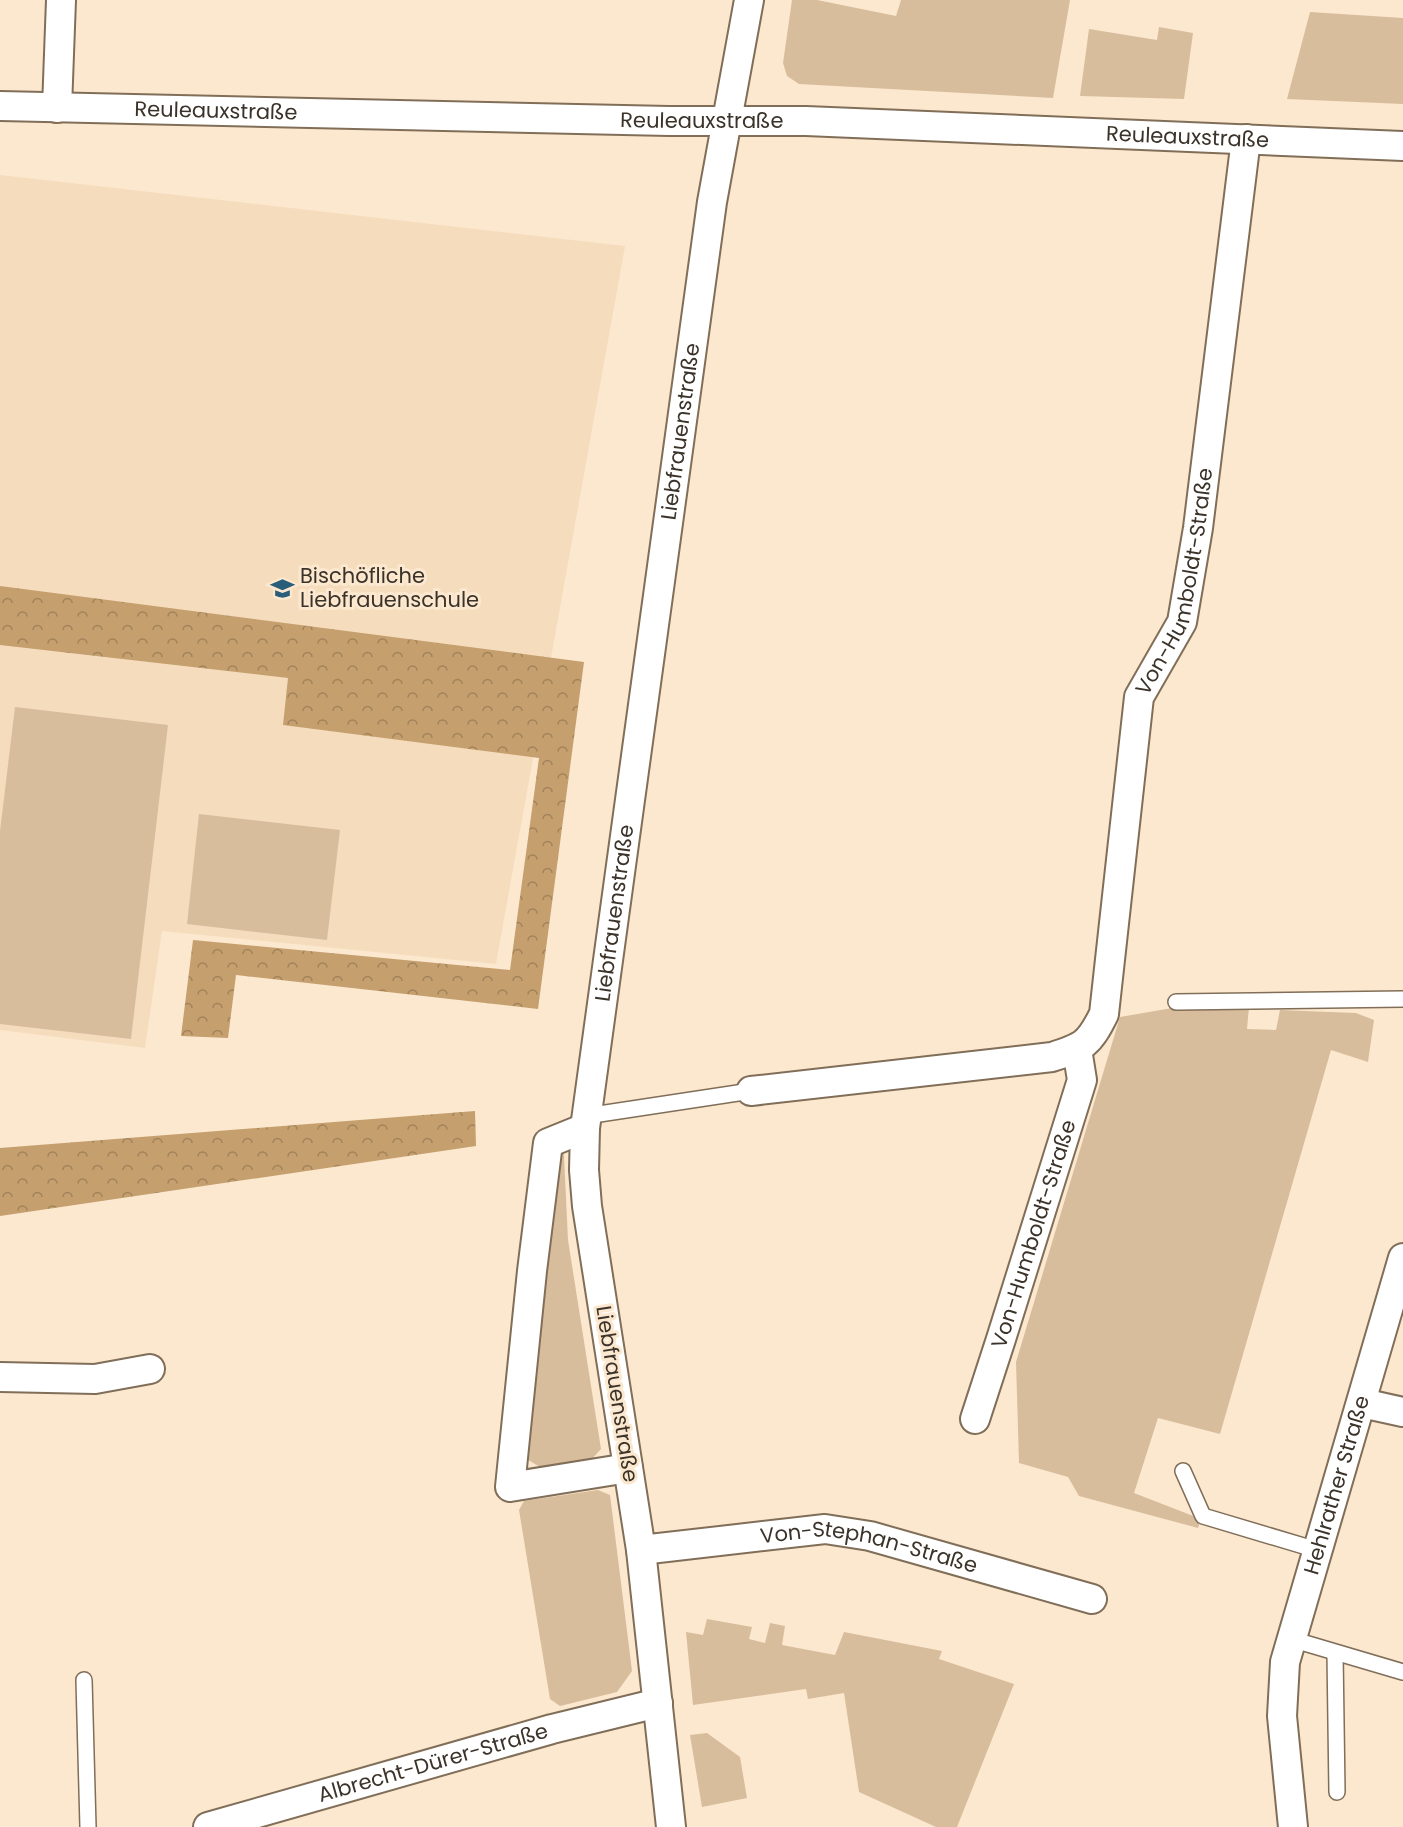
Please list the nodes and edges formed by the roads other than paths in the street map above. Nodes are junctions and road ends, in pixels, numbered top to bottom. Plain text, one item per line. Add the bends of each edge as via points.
1 (61, 0) edge
2 (749, 0) edge
3 (0, 106) edge
4 (57, 108) junction
5 (726, 121) junction
6 (1246, 139) junction
7 (1403, 146) edge
8 (1403, 999) edge
9 (1176, 1002) dead end
10 (1077, 1049) junction
11 (751, 1091) joint
12 (586, 1122) junction
13 (1403, 1258) edge
14 (150, 1369) dead end
15 (0, 1377) edge
16 (1362, 1403) junction
17 (1403, 1412) edge
18 (975, 1419) dead end
19 (628, 1468) junction
20 (1183, 1472) dead end
21 (641, 1550) junction
22 (1317, 1550) junction
23 (1092, 1599) dead end
24 (1291, 1639) junction
25 (1335, 1653) junction
26 (1403, 1672) edge
27 (84, 1680) dead end
28 (658, 1703) junction
29 (1336, 1792) dead end
30 (88, 1827) edge
31 (208, 1827) edge
32 (671, 1827) edge
33 (1293, 1827) edge

1 - 4 street
2 - 5 street, Liebfrauenstraße
3 - 4 street, Reuleauxstraße
4 - 5 street, Reuleauxstraße
5 - 6 street, Reuleauxstraße
5 - 12 street, Liebfrauenstraße
6 - 7 street, Reuleauxstraße
6 - 10 street, Von-Humboldt-Straße via 1198,528 1182,622 1139,698 1104,1014 1093,1036
8 - 9 lane
10 - 11 street via 1052,1057
10 - 18 street, Von-Humboldt-Straße via 1082,1080
11 - 12 lane
12 - 19 street, Liebfrauenstraße via 587,1206
12 - 19 street via 548,1143 510,1487
13 - 16 street, Hehlrather Straße
14 - 15 street via 95,1379
16 - 17 street
16 - 22 street, Hehlrather Straße
19 - 21 street, Liebfrauenstraße
20 - 22 lane via 1203,1515
21 - 23 street, Von-Stephan-Straße via 825,1529 870,1536
21 - 28 street, Liebfrauenstraße
22 - 24 street, Hehlrather Straße
24 - 25 lane
24 - 33 street, Hehlrather Straße via 1284,1662 1282,1716
25 - 26 lane
25 - 29 lane
27 - 30 lane
28 - 31 street, Albrecht-Dürer-Straße via 552,1729
28 - 32 street, Liebfrauenstraße

